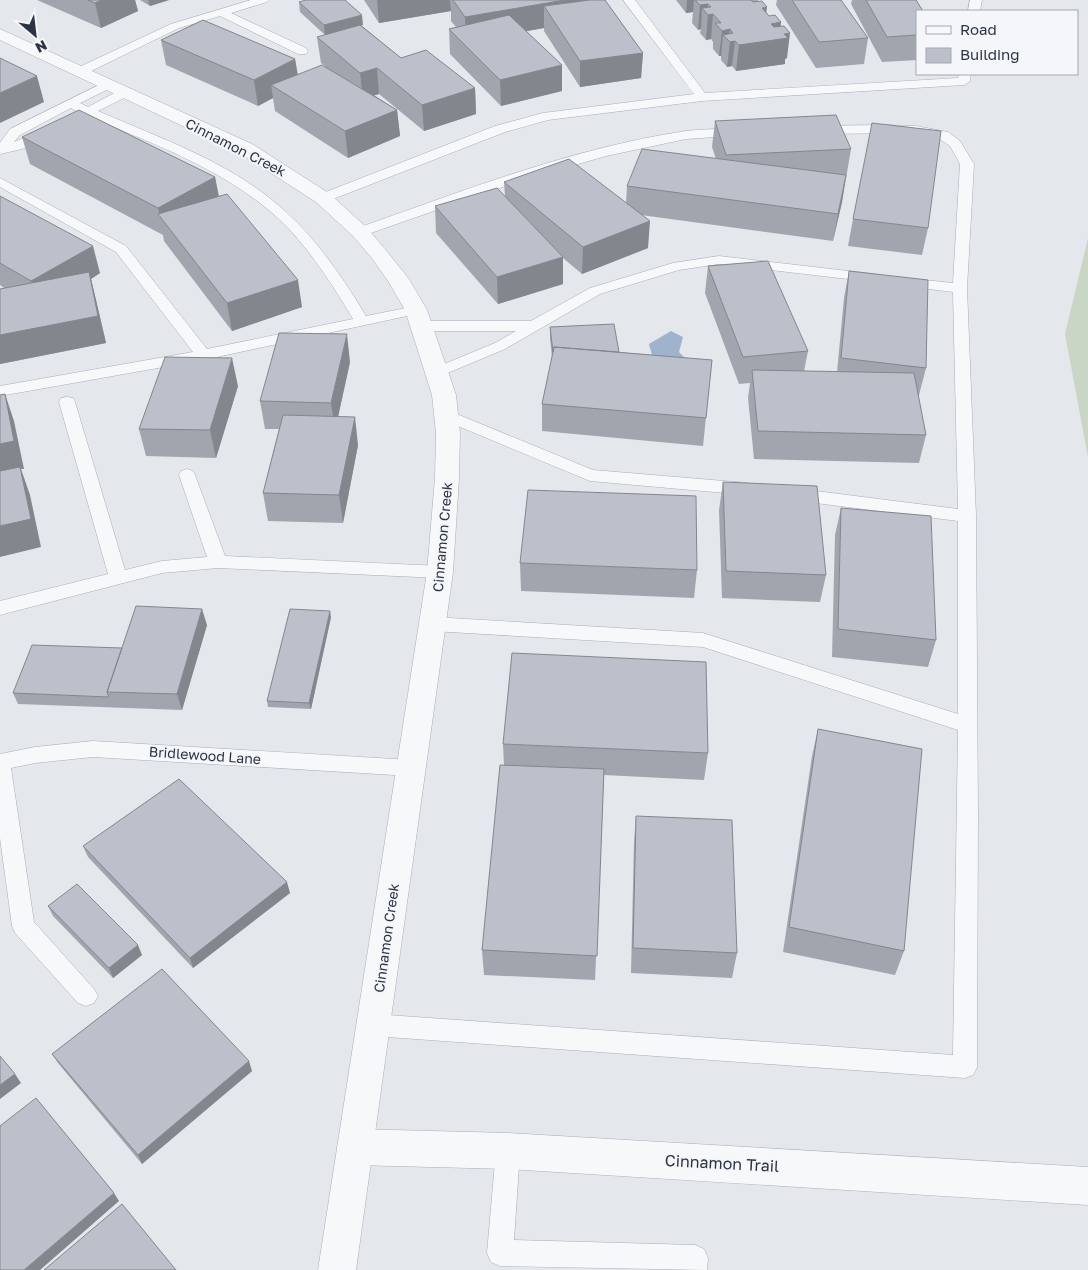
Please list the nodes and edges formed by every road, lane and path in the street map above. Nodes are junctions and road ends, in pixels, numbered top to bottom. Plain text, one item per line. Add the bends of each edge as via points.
1 (263, 0) edge
2 (629, 0) edge
3 (220, 12) junction
4 (0, 34) edge
5 (302, 51) dead end
6 (80, 72) junction
7 (965, 75) edge
8 (116, 89) junction
9 (702, 97) junction
10 (71, 104) junction
11 (88, 112) junction
12 (801, 130) edge
13 (754, 131) edge
14 (1, 149) edge
15 (0, 182) edge
16 (323, 198) junction
17 (360, 232) junction
18 (960, 288) junction
19 (420, 318) junction
20 (362, 321) junction
21 (534, 326) junction
22 (203, 355) junction
23 (438, 372) junction
24 (0, 391) edge
25 (67, 402) dead end
26 (447, 415) junction
27 (187, 475) dead end
28 (967, 516) junction
29 (218, 562) junction
30 (440, 572) junction
31 (118, 578) junction
32 (0, 608) edge
33 (432, 624) junction
34 (967, 725) junction
35 (0, 762) edge
36 (411, 768) junction
37 (86, 996) dead end
38 (373, 1025) junction
39 (355, 1147) junction
40 (508, 1151) junction
41 (1088, 1186) edge
42 (337, 1270) edge
43 (694, 1270) edge

1 - 3 lane
2 - 9 lane
3 - 5 lane
3 - 6 lane via 175,26
4 - 6 street, Cinnamon Creek
6 - 8 street, Cinnamon Creek
7 - 9 lane via 964,81
8 - 10 lane
8 - 11 lane
8 - 16 street, Cinnamon Creek via 245,148
9 - 16 lane via 547,116 500,129
10 - 11 lane
10 - 14 lane via 15,132
11 - 14 lane via 31,141
11 - 20 lane via 222,173 265,201 332,271
12 - 18 lane via 922,130 944,135 960,148 967,164
13 - 17 lane via 688,135 604,152
15 - 22 lane via 121,249
16 - 17 street, Cinnamon Creek
17 - 19 street, Cinnamon Creek via 398,279
18 - 21 lane via 719,260 670,268 595,291
18 - 28 lane
19 - 20 lane
19 - 21 lane
19 - 23 street, Cinnamon Creek
20 - 22 lane
21 - 23 lane via 500,346
22 - 24 lane
23 - 26 street, Cinnamon Creek
25 - 31 lane
26 - 28 lane via 590,475 771,492
26 - 30 street, Cinnamon Creek via 447,478
27 - 29 lane
28 - 34 lane
29 - 30 lane
29 - 31 lane via 162,567
30 - 33 street, Cinnamon Creek
31 - 32 lane
33 - 34 lane via 703,640
33 - 36 street, Cinnamon Creek
34 - 38 lane via 965,1067
35 - 36 lane, Bridlewood Lane via 93,749
35 - 37 lane via 23,926
36 - 38 street, Cinnamon Creek
38 - 39 street, Cinnamon Creek
39 - 40 street, Cinnamon Trail
39 - 42 street, Cinnamon Creek
40 - 41 street, Cinnamon Trail
40 - 43 lane via 500,1253 694,1258

